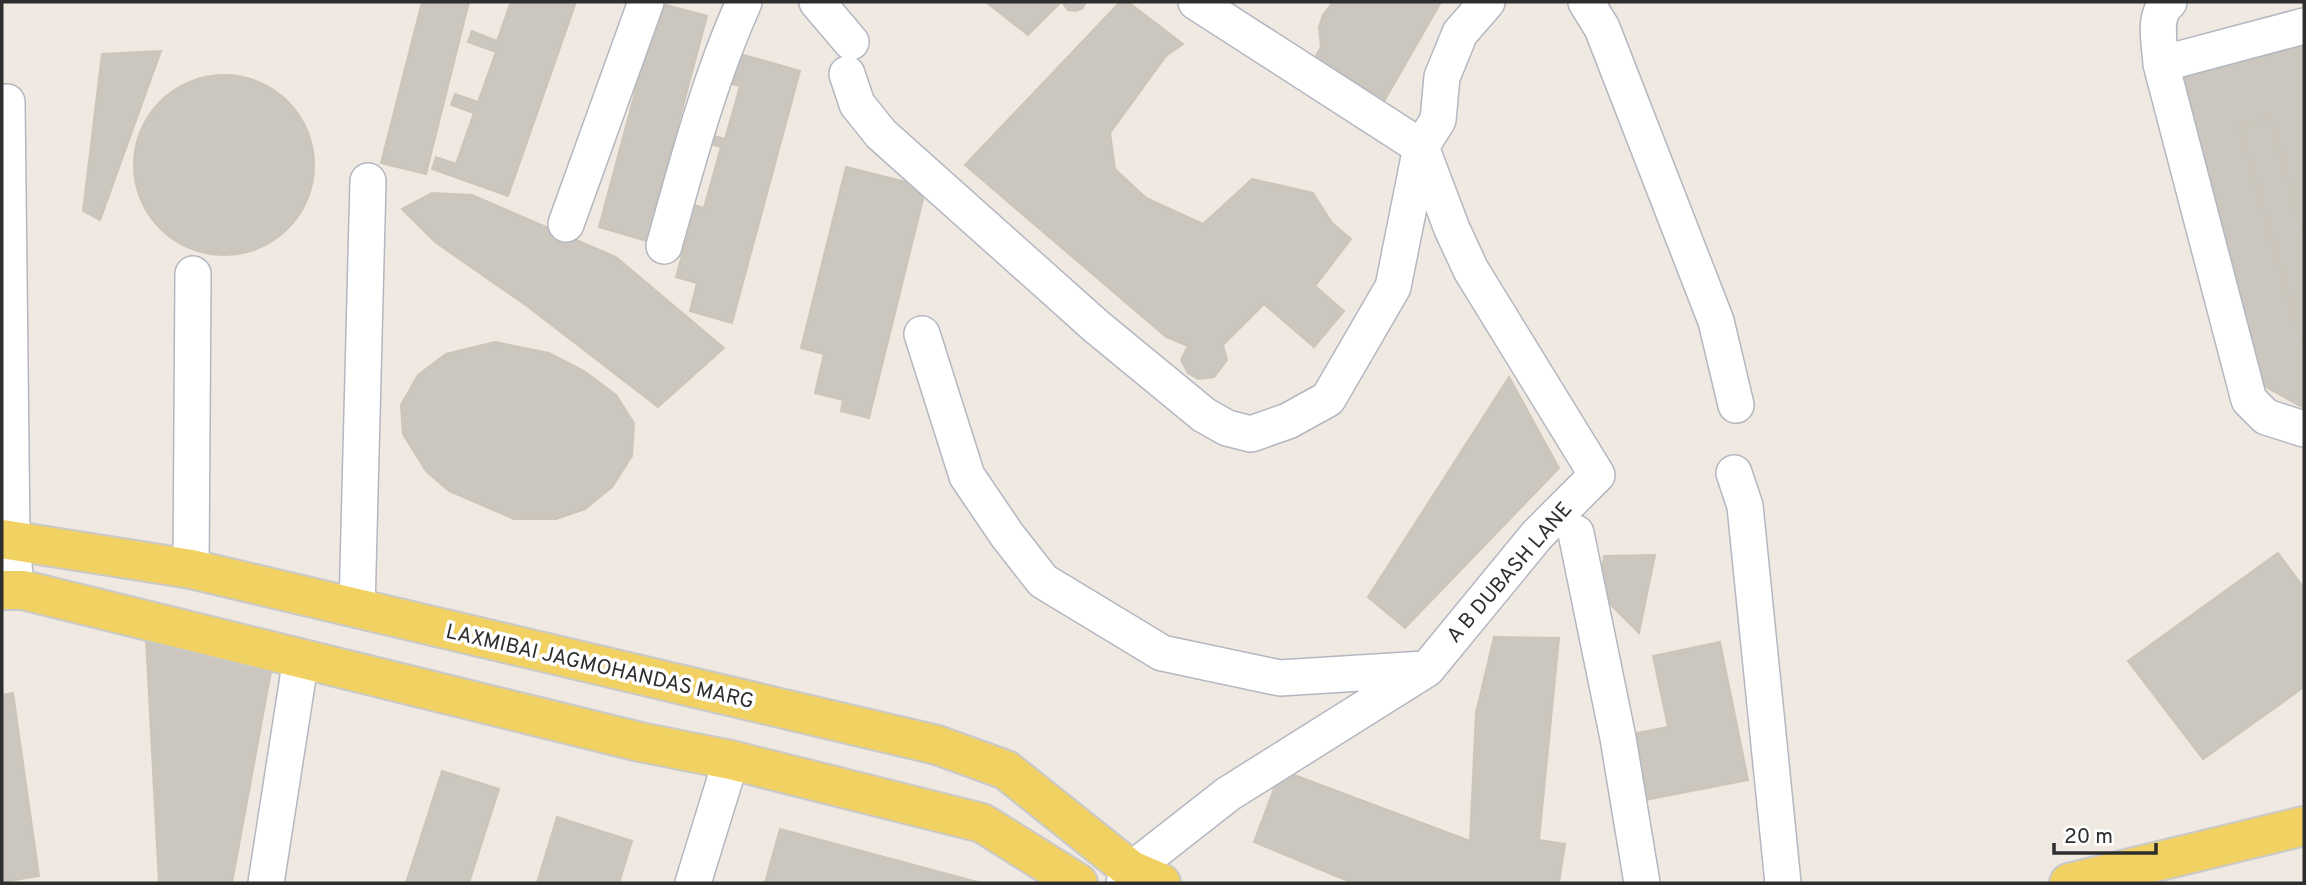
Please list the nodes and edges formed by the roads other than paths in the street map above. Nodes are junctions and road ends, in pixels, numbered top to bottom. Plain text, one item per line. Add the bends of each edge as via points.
1 (646, 2) edge
2 (744, 2) edge
3 (817, 2) edge
4 (1196, 2) edge
5 (1487, 2) edge
6 (1586, 2) edge
7 (2169, 2) edge
8 (2304, 26) edge
9 (2161, 64) junction
10 (7, 102) dead end
11 (1421, 147) junction
12 (368, 181) dead end
13 (566, 224) dead end
14 (664, 246) dead end
15 (193, 274) dead end
16 (922, 334) dead end
17 (1736, 405) dead end
18 (2304, 429) edge
19 (1734, 473) dead end
20 (1576, 533) dead end
21 (7, 539) edge
22 (191, 569) junction
23 (9, 590) edge
24 (357, 609) junction
25 (301, 658) junction
26 (1427, 669) junction
27 (731, 761) junction
28 (2304, 825) edge
29 (1139, 879) edge
30 (267, 883) edge
31 (693, 883) edge
32 (1078, 883) edge
33 (1642, 883) edge
34 (1783, 883) edge
35 (2069, 883) edge

1 - 13 street
2 - 14 street via 706,105
3 - 11 street via 849,58 858,104 881,134 1203,415 1251,434 1328,399 1393,287
4 - 11 street
5 - 11 street via 1460,33 1443,77 1438,120
6 - 17 street via 1602,28 1716,321
7 - 9 street via 2158,23
8 - 9 street
9 - 18 street via 2249,400 2266,417
10 - 21 street
11 - 26 street, A B DUBASH LANE via 1471,270 1597,475 1536,535
12 - 24 street
15 - 22 street
16 - 26 street via 967,476 1043,581 1162,653 1280,678
19 - 34 street via 1745,506
20 - 33 street
21 - 22 main road, LAXMIBAI JAGMOHANDAS MARG
21 - 23 street
22 - 24 main road, LAXMIBAI JAGMOHANDAS MARG
23 - 25 main road
24 - 29 main road, LAXMIBAI JAGMOHANDAS MARG via 937,746 1006,770
25 - 27 main road
25 - 30 street
26 - 29 street, A B DUBASH LANE via 1228,794
27 - 31 street
27 - 32 main road via 982,823
28 - 35 main road

